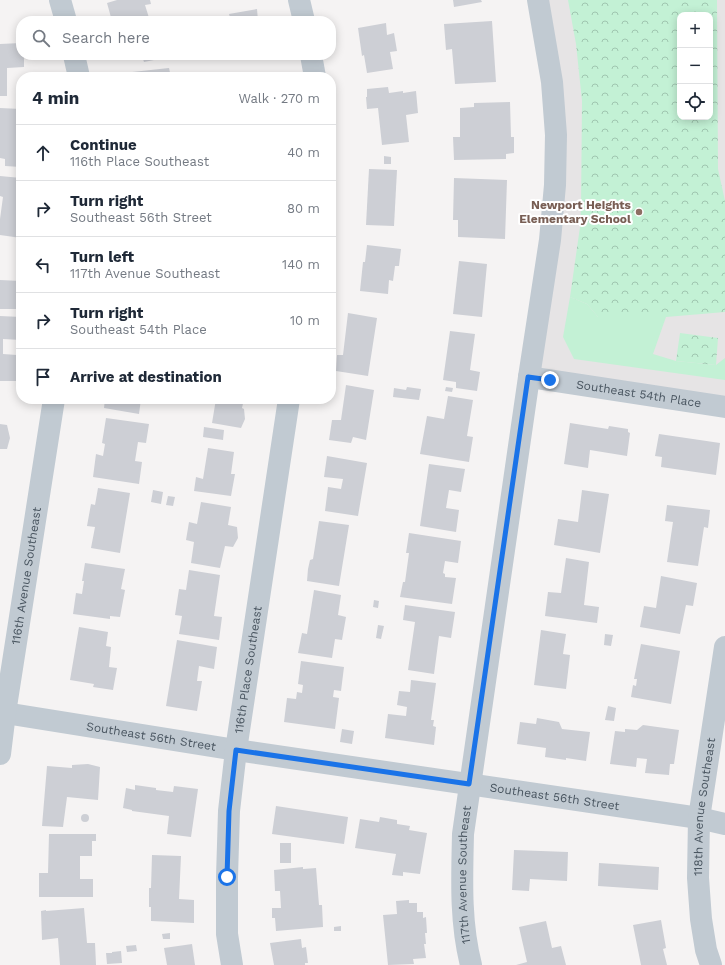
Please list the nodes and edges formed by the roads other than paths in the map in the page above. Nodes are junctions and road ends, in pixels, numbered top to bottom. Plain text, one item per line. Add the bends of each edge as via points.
1 (60, 0) edge
2 (299, 0) edge
3 (538, 0) edge
4 (65, 16) edge
5 (303, 16) edge
6 (75, 60) edge
7 (312, 60) edge
8 (78, 72) edge
9 (314, 72) edge
10 (528, 377) junction
11 (53, 404) edge
12 (288, 404) edge
13 (725, 407) edge
14 (725, 647) edge
15 (5, 713) junction
16 (236, 750) junction
17 (0, 754) edge
18 (469, 784) junction
19 (699, 818) junction
20 (725, 824) edge
21 (232, 965) edge
22 (471, 965) edge
23 (711, 965) edge

1 - 4 street
2 - 5 street
3 - 10 street, 117th Avenue Southeast via 552,82 556,135 555,185 550,240
6 - 8 street
7 - 9 street
10 - 13 street, Southeast 54th Place
10 - 18 street, 117th Avenue Southeast
11 - 15 street, 116th Avenue Southeast
12 - 16 street, 116th Place Southeast
14 - 19 street, 118th Avenue Southeast
15 - 16 street, Southeast 56th Street
15 - 17 street, 116th Avenue Southeast
16 - 18 street, Southeast 56th Street
16 - 21 street, 116th Place Southeast via 229,811 227,877 227,934
18 - 19 street, Southeast 56th Street
18 - 22 street, 117th Avenue Southeast via 463,834 462,892 466,948
19 - 20 street, Southeast 56th Street
19 - 23 street, 118th Avenue Southeast via 698,878 701,919

